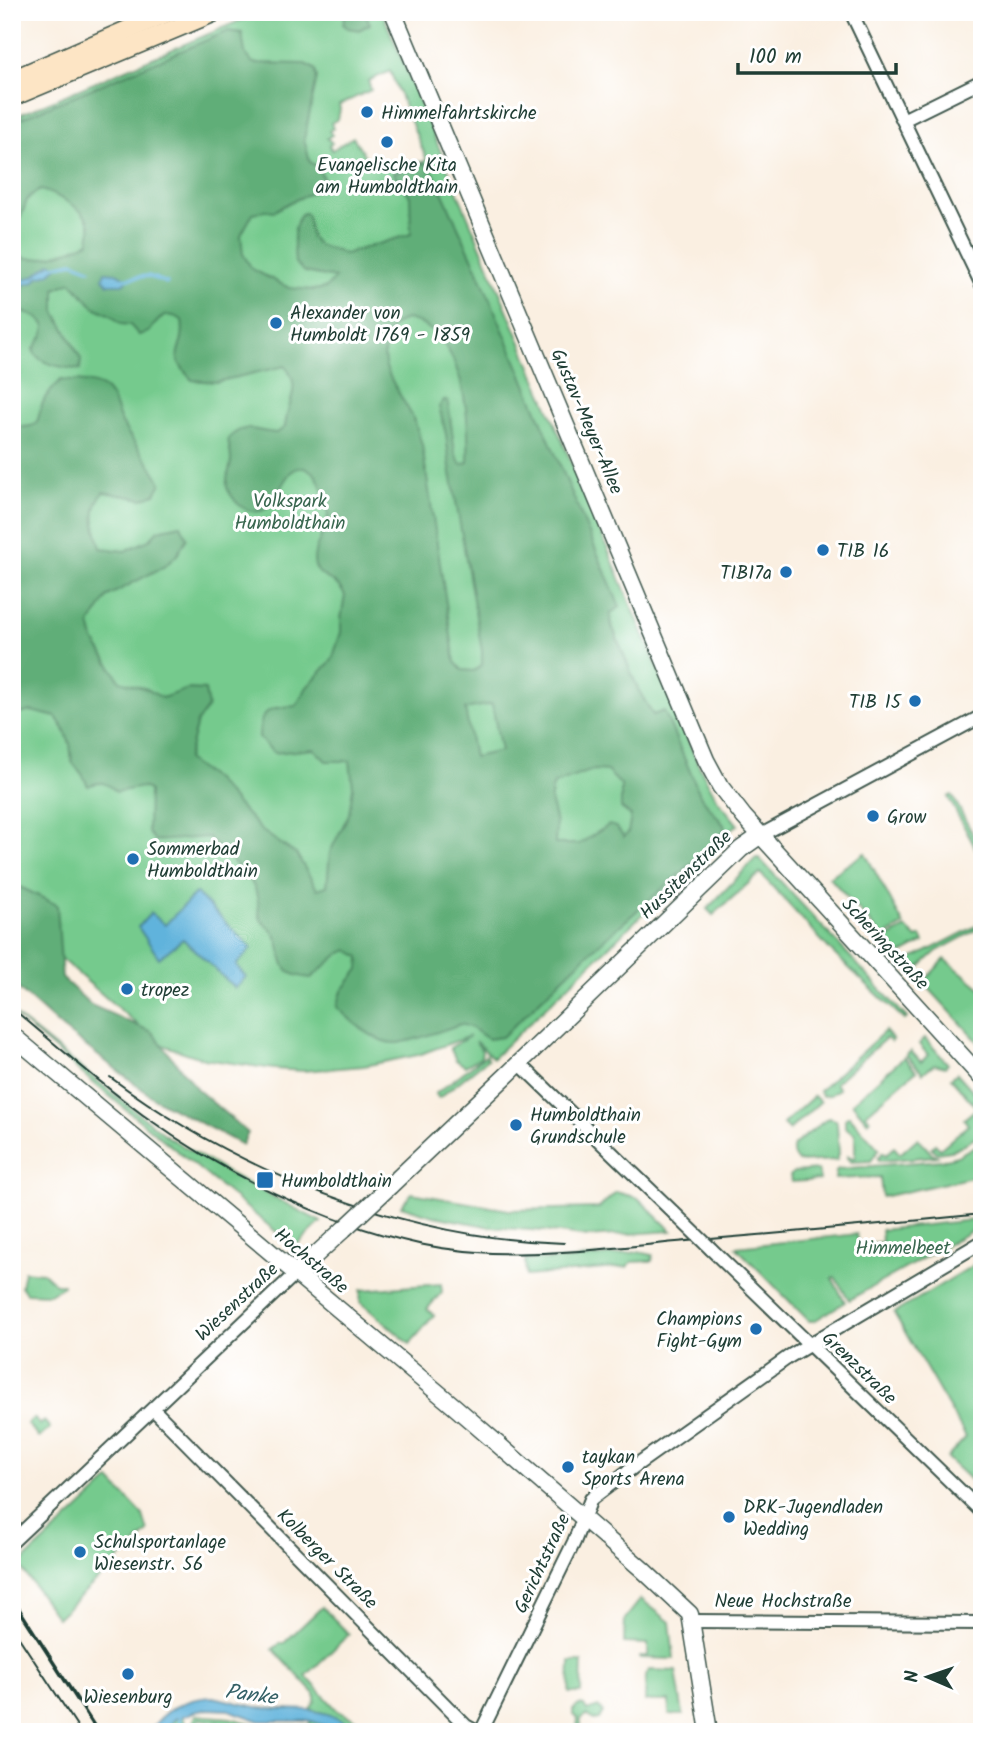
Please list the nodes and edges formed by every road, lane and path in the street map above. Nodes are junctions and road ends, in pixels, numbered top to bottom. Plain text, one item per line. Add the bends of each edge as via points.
1 (169, 12) edge
2 (215, 12) edge
3 (393, 12) edge
4 (851, 12) edge
5 (12, 80) edge
6 (982, 81) edge
7 (12, 97) edge
8 (902, 120) junction
9 (982, 285) edge
10 (982, 716) edge
11 (761, 835) junction
12 (12, 1035) edge
13 (519, 1063) junction
14 (982, 1078) edge
15 (982, 1242) edge
16 (295, 1274) junction
17 (808, 1344) junction
18 (153, 1409) junction
19 (982, 1512) edge
20 (583, 1519) junction
21 (12, 1542) edge
22 (691, 1621) junction
23 (982, 1623) edge
24 (479, 1732) edge
25 (709, 1732) edge

1 - 5 main road
2 - 7 main road
3 - 11 street, Gustav-Meyer-Allee via 706,760 720,786
4 - 8 street
6 - 8 street
8 - 9 street
10 - 11 street, Hussitenstraße
11 - 13 street, Hussitenstraße via 741,849
11 - 14 street, Scheringstraße
12 - 16 street, Hochstraße
13 - 16 street, Wiesenstraße, bridge
13 - 17 street, Grenzstraße, bridge
15 - 17 street, Gerichtstraße
16 - 18 street, Wiesenstraße
16 - 20 street, Hochstraße
17 - 19 street, Grenzstraße
17 - 20 street, Gerichtstraße via 591,1499
18 - 21 street, Wiesenstraße
18 - 24 street, Kolberger Straße via 466,1726
20 - 22 street, Neue Hochstraße via 690,1614
20 - 24 street, Gerichtstraße
22 - 23 street, Neue Hochstraße
22 - 25 street

